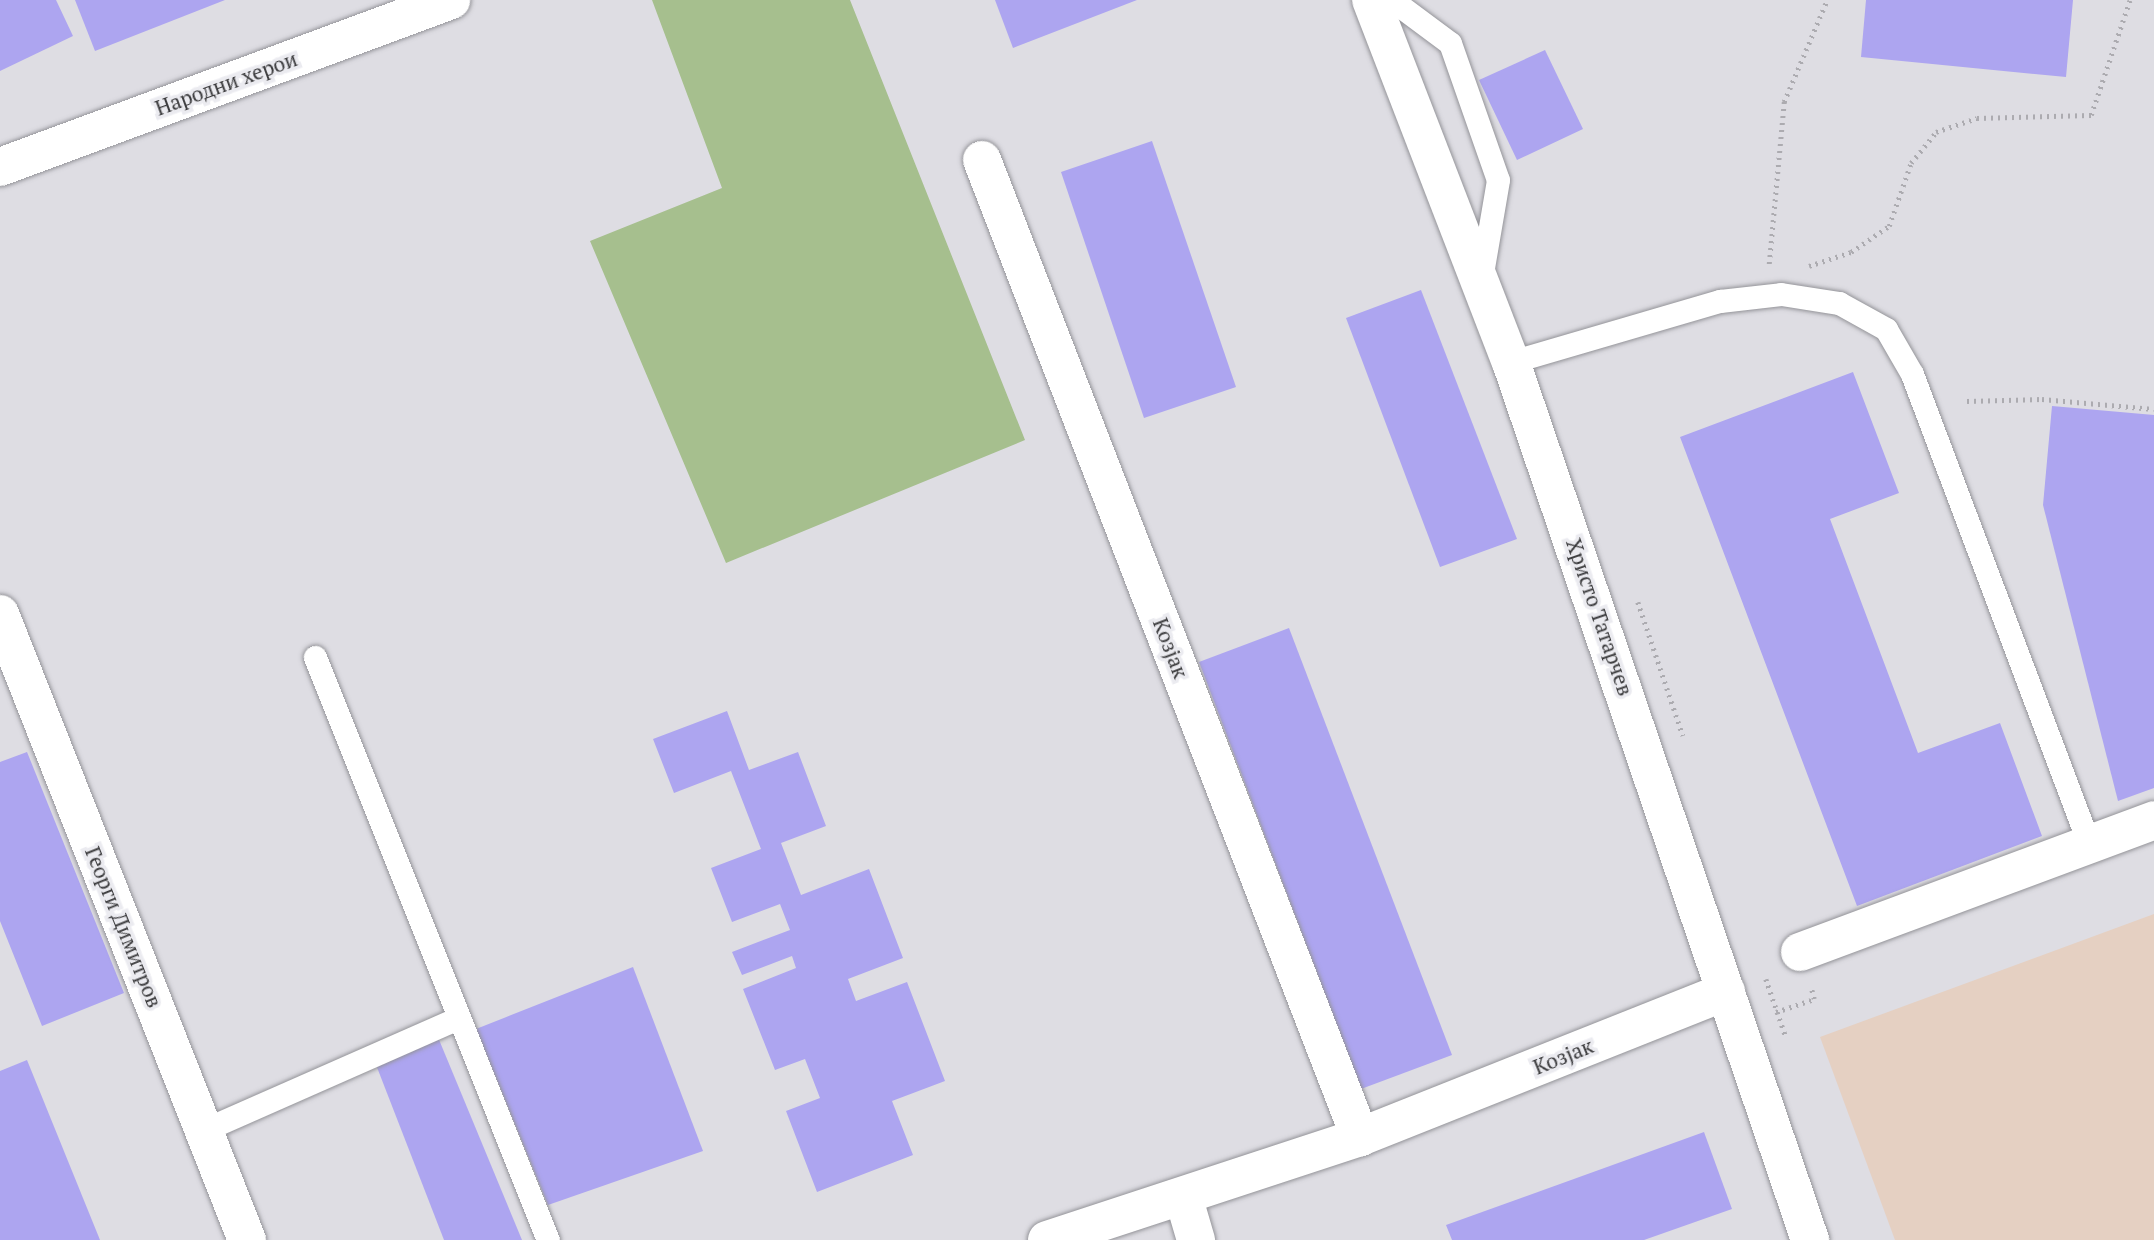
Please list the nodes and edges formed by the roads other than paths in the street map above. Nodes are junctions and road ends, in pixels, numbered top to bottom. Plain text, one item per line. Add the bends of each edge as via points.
1 (451, 0) edge
2 (1371, 0) edge
3 (1392, 0) edge
4 (982, 160) dead end
5 (0, 167) edge
6 (1481, 281) junction
7 (1511, 362) junction
8 (0, 614) edge
9 (315, 657) dead end
10 (2154, 820) edge
11 (2089, 844) junction
12 (1800, 952) dead end
13 (1726, 991) junction
14 (458, 1018) junction
15 (204, 1130) junction
16 (1360, 1137) junction
17 (1184, 1199) junction
18 (247, 1240) edge
19 (548, 1240) edge
20 (1047, 1240) edge
21 (1196, 1240) edge
22 (1810, 1240) edge

1 - 5 street, Народни херои
2 - 6 street, Христо Татарчев
3 - 6 lane via 1450,43 1498,180
4 - 16 street, Козјак
6 - 7 street, Христо Татарчев
7 - 11 lane via 1720,301 1781,294 1839,303 1886,329 1912,374
7 - 13 street, Христо Татарчев
8 - 15 street, Георги Димитров
9 - 14 lane
10 - 11 street
11 - 12 street
13 - 16 street, Козјак
13 - 22 street, Христо Татарчев
14 - 15 lane
14 - 19 lane
15 - 18 street, Георги Димитров
16 - 17 street, Козјак
17 - 20 street, Козјак
17 - 21 street

